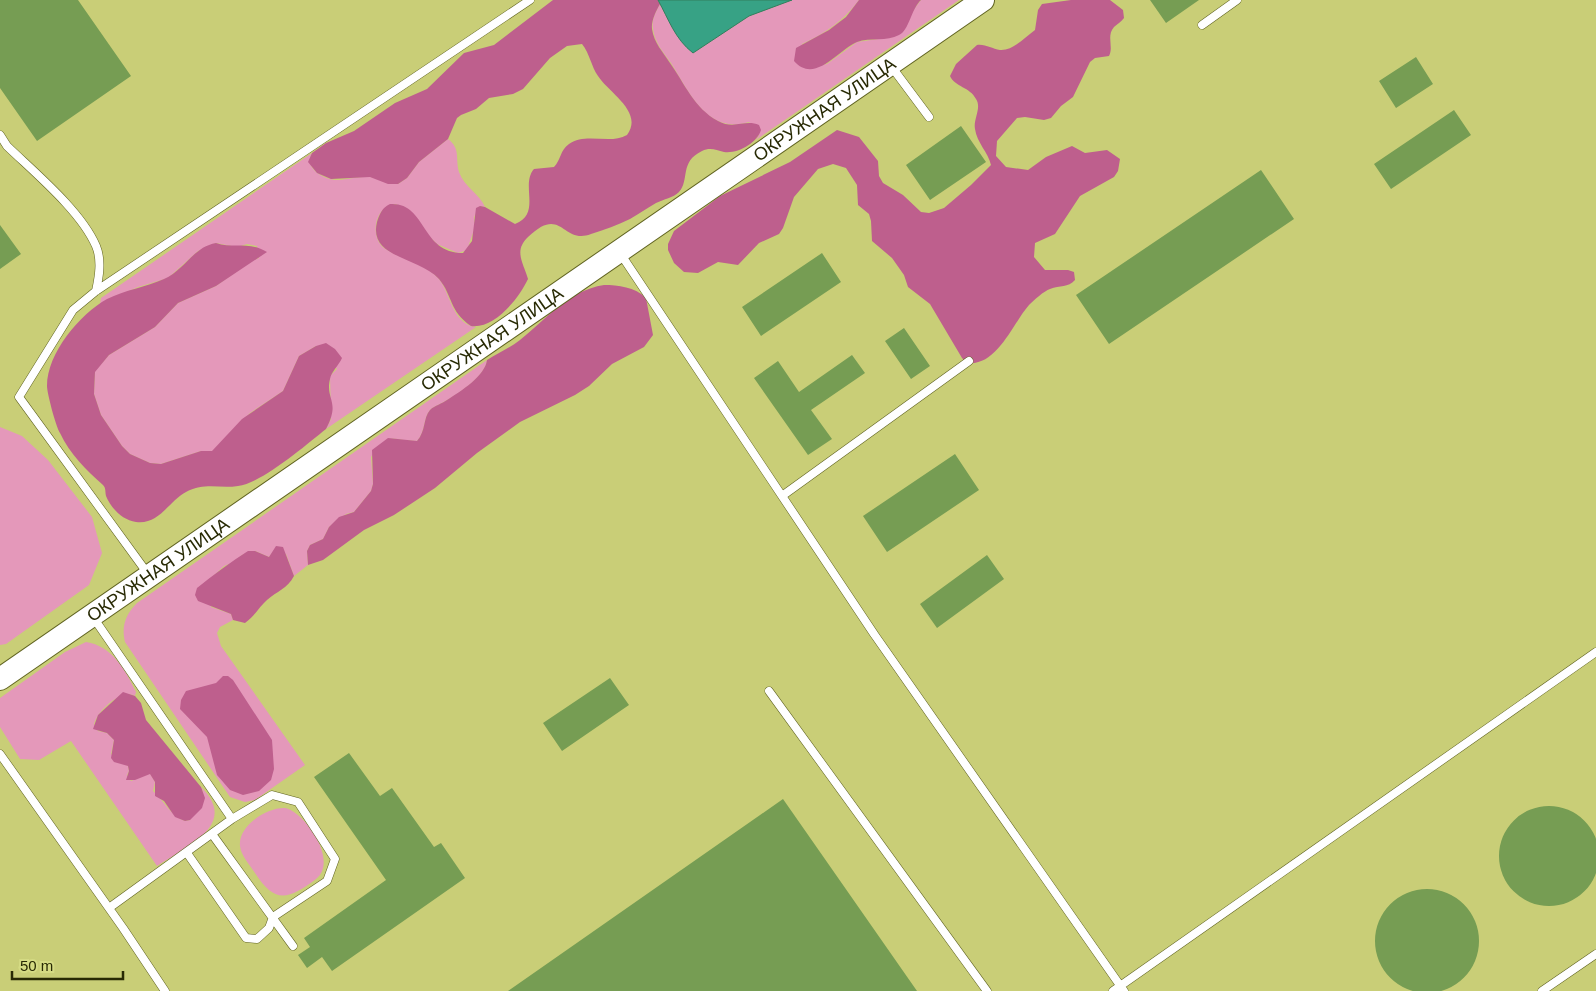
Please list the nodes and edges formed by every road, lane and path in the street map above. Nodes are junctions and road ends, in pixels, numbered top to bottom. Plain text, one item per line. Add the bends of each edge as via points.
1 (530, 0) edge
2 (982, 0) edge
3 (1237, 0) edge
4 (1202, 25) dead end
5 (890, 64) junction
6 (929, 117) dead end
7 (0, 135) edge
8 (619, 252) junction
9 (96, 292) junction
10 (969, 361) dead end
11 (782, 496) junction
12 (150, 576) junction
13 (92, 616) junction
14 (1596, 652) edge
15 (0, 679) edge
16 (769, 691) dead end
17 (0, 754) edge
18 (232, 819) junction
19 (212, 834) junction
20 (187, 852) junction
21 (109, 908) junction
22 (273, 917) junction
23 (293, 946) dead end
24 (1596, 954) edge
25 (1119, 989) edge
26 (165, 991) edge
27 (987, 991) edge
28 (1542, 991) edge

1 - 9 lane
2 - 5 main road, ОКРУЖНАЯ УЛИЦА
3 - 4 lane
5 - 6 lane
5 - 8 main road, ОКРУЖНАЯ УЛИЦА
7 - 9 lane via 69,206 96,246 99,262
8 - 11 lane
8 - 12 main road, ОКРУЖНАЯ УЛИЦА
9 - 12 lane via 73,310 19,396
10 - 11 lane
11 - 25 lane
12 - 13 main road, ОКРУЖНАЯ УЛИЦА
13 - 15 main road, ОКРУЖНАЯ УЛИЦА
13 - 18 lane
14 - 25 lane
16 - 27 lane
17 - 21 lane
18 - 19 lane
18 - 22 lane via 272,795 298,802 335,859 327,881
19 - 20 lane
19 - 22 lane
20 - 21 lane
20 - 22 lane via 246,938 257,939 269,928
21 - 26 lane
22 - 23 lane
24 - 28 lane

